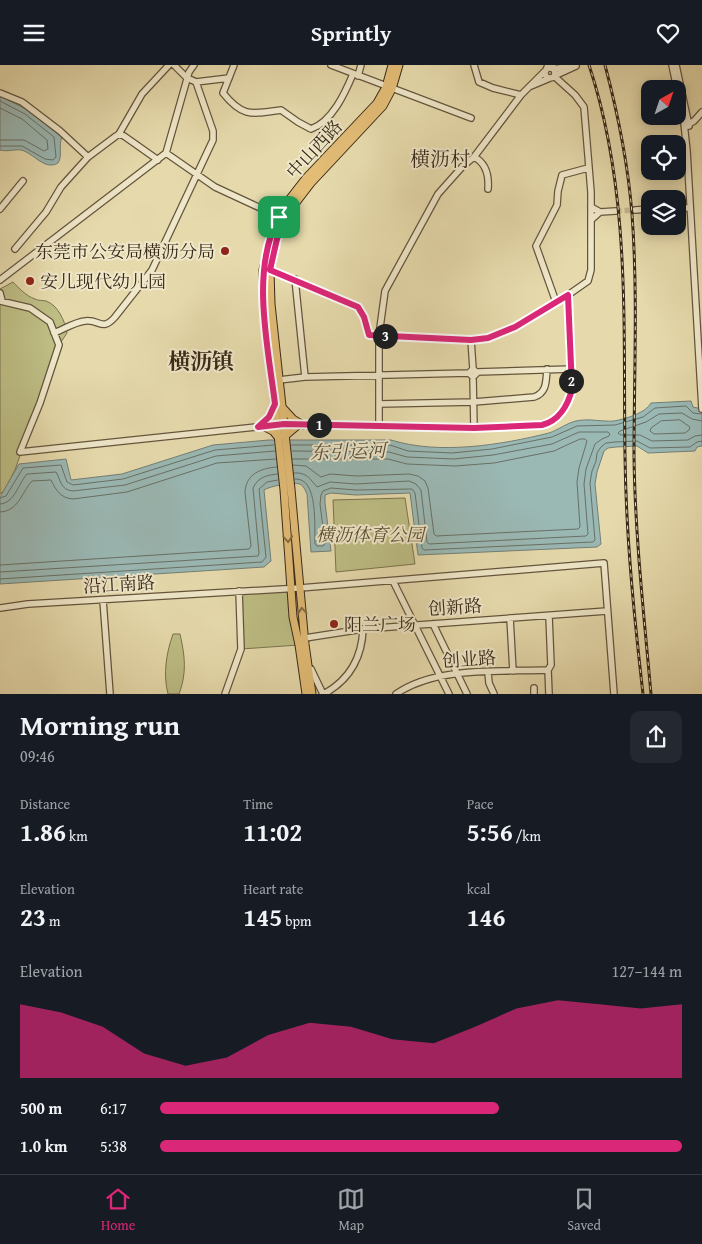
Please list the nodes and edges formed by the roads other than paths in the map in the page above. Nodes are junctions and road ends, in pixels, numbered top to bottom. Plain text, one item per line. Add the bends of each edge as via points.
1 (169, 65) edge
2 (174, 65) edge
3 (188, 65) edge
4 (194, 65) edge
5 (234, 65) edge
6 (331, 65) edge
7 (361, 65) edge
8 (392, 65) edge
9 (474, 65) edge
10 (577, 65) edge
11 (672, 65) edge
12 (676, 65) edge
13 (400, 67) edge
14 (547, 67) edge
15 (553, 67) edge
16 (188, 75) junction
17 (355, 75) junction
18 (552, 77) junction
19 (229, 78) junction
20 (675, 80) edge
21 (196, 81) junction
22 (389, 88) junction
23 (527, 89) junction
24 (0, 93) edge
25 (521, 95) junction
26 (702, 112) edge
27 (471, 118) dead end
28 (686, 121) edge
29 (687, 125) junction
30 (119, 134) junction
31 (166, 153) junction
32 (88, 157) junction
33 (474, 157) junction
34 (158, 161) junction
35 (588, 168) junction
36 (196, 175) junction
37 (23, 181) dead end
38 (488, 189) dead end
39 (591, 207) junction
40 (686, 208) edge
41 (690, 208) junction
42 (0, 209) edge
43 (636, 210) tunnel mouth
44 (641, 210) edge
45 (616, 211) tunnel mouth
46 (600, 212) junction
47 (282, 218) junction
48 (591, 220) junction
49 (16, 249) dead end
50 (267, 269) junction
51 (294, 279) junction
52 (0, 280) edge
53 (0, 293) edge
54 (568, 295) junction
55 (1, 301) edge
56 (556, 302) junction
57 (54, 333) junction
58 (379, 335) junction
59 (471, 340) junction
60 (702, 345) edge
61 (547, 369) junction
62 (571, 369) junction
63 (473, 373) junction
64 (379, 375) junction
65 (305, 377) junction
66 (279, 379) junction
67 (474, 402) junction
68 (278, 404) junction
69 (379, 404) junction
70 (702, 404) edge
71 (702, 409) edge
72 (281, 424) junction
73 (301, 425) junction
74 (260, 426) junction
75 (379, 427) junction
76 (474, 428) junction
77 (282, 437) junction
78 (288, 489) junction
79 (393, 581) junction
80 (290, 588) junction
81 (300, 588) junction
82 (239, 591) junction
83 (102, 600) junction
84 (0, 608) edge
85 (608, 611) junction
86 (549, 616) junction
87 (510, 619) junction
88 (433, 624) junction
89 (415, 625) junction
90 (363, 629) junction
91 (305, 638) junction
92 (310, 666) junction
93 (548, 670) junction
94 (513, 671) junction
95 (488, 672) junction
96 (457, 673) junction
97 (440, 676) junction
98 (110, 694) edge
99 (225, 694) edge
100 (306, 694) edge
101 (312, 694) edge
102 (324, 694) edge
103 (396, 694) edge
104 (449, 694) edge
105 (467, 694) edge
106 (494, 694) edge
107 (549, 694) edge
108 (614, 694) edge

1 - 30 street via 142,94
2 - 16 street
3 - 16 street
4 - 16 street
5 - 19 street
6 - 17 street
7 - 17 street
8 - 22 main road, 中山西路
9 - 25 street via 479,82 493,89
10 - 15 street
10 - 18 street
11 - 20 street
12 - 29 street
13 - 22 main road, 中山西路
14 - 15 street
14 - 18 street via 546,76
14 - 23 street
15 - 18 street via 556,73
16 - 21 street
16 - 31 street
17 - 19 street via 343,98 320,126 311,129 281,109 255,114 233,106 223,93
17 - 22 street
18 - 23 street
18 - 35 street via 584,107
19 - 21 street
21 - 36 street via 214,135
22 - 27 street
22 - 47 main road, 中山西路 via 377,114
23 - 25 street
24 - 32 street via 22,102
25 - 33 street
26 - 29 street
28 - 29 street
29 - 41 street
29 - 60 street
30 - 32 street
30 - 34 street
31 - 34 street
31 - 36 street
32 - 49 street via 61,187 46,213
33 - 38 street via 484,166
33 - 58 street via 438,194 388,285 382,300
34 - 52 street
35 - 39 street
35 - 56 street via 562,175 557,205 536,246
36 - 47 street
36 - 57 street via 152,270 110,323 105,325 87,320
37 - 42 street
39 - 46 street
39 - 48 street
40 - 41 street
41 - 70 street
43 - 44 street
45 - 46 street
46 - 48 street
47 - 50 main road, 中山西路
48 - 54 street via 590,276 585,285
50 - 51 street
50 - 66 main road, 中山西路
50 - 68 main road, 中山西路 via 264,305
51 - 58 street via 358,307 369,335
51 - 65 street
53 - 55 street
54 - 56 street
54 - 62 street
55 - 57 street via 30,308 50,321
56 - 59 street via 507,331
57 - 74 street via 59,345 20,452
58 - 59 street
58 - 64 street
59 - 63 street
61 - 62 street
61 - 63 street
61 - 67 street via 546,387 538,396
62 - 76 street via 569,398 550,423
63 - 64 street
63 - 67 street
64 - 65 street
64 - 69 street
65 - 66 street
66 - 68 main road, 中山西路
67 - 69 street
67 - 76 street
68 - 72 main road, 中山西路
68 - 73 main road
68 - 74 main road
69 - 75 street
70 - 71 street
72 - 73 street
72 - 74 street
72 - 77 main road, 中山西路
73 - 75 street
73 - 77 main road
74 - 77 main road
75 - 76 street
77 - 78 main road, 中山西路
78 -> 80 main road
78 - 81 main road
79 - 81 street, 沿江南路
79 - 85 street, 沿江南路 via 604,563
79 - 89 street
80 - 81 street, 沿江南路
80 - 82 street, 沿江南路
80 - 100 main road
91 -> 81 main road
82 - 83 street, 沿江南路
82 - 99 street via 241,649
83 - 84 street, 沿江南路
83 - 98 street
85 - 86 street, 创新路
85 - 108 street
86 - 87 street, 创新路
86 - 93 street via 551,665
87 - 88 street, 创新路
87 - 94 street
88 - 89 street, 创新路
88 - 96 street
89 - 90 street, 创新路
89 - 97 street
90 - 91 street, 创新路
90 - 102 street via 355,664
91 - 92 main road
92 - 101 main road
92 - 102 street
93 - 94 street, 创业路
93 - 107 street
94 - 95 street, 创业路
95 - 96 street, 创业路
95 - 106 street
96 - 97 street, 创业路
96 - 105 street
97 - 103 street, 创业路 via 415,683
97 - 104 street

